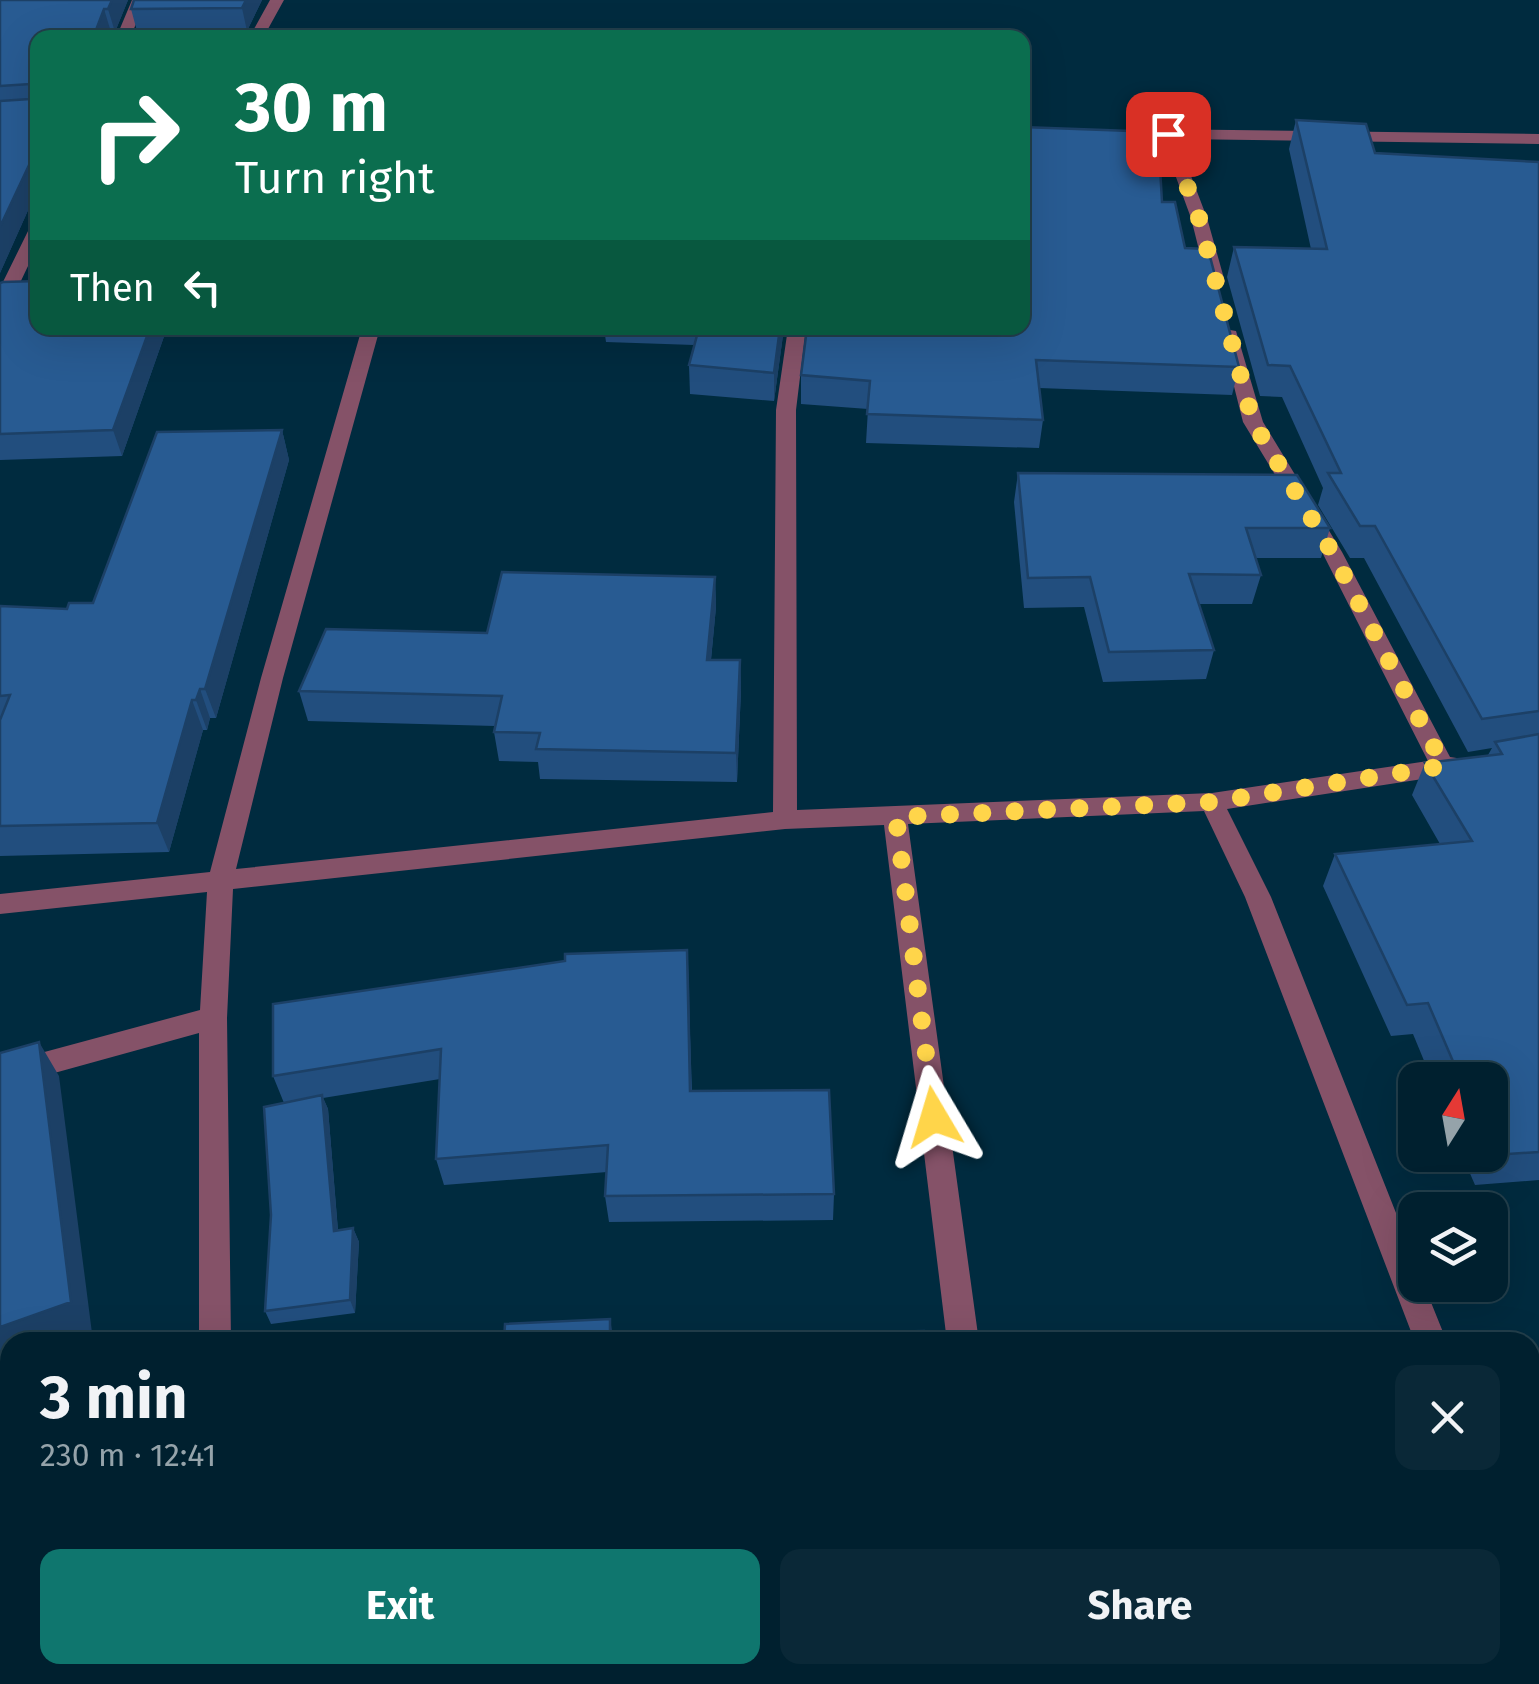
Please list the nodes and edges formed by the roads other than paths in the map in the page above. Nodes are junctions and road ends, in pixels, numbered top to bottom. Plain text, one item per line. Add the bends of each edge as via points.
1 (139, 0) edge
2 (276, 0) edge
3 (126, 30) edge
4 (260, 30) edge
5 (1132, 133) edge
6 (1168, 134) junction
7 (1529, 144) edge
8 (30, 244) edge
9 (0, 306) edge
10 (369, 335) edge
11 (796, 335) edge
12 (1482, 761) edge
13 (1444, 766) junction
14 (1212, 802) junction
15 (896, 817) junction
16 (786, 820) junction
17 (221, 879) junction
18 (0, 904) edge
19 (213, 1018) junction
20 (0, 1076) edge
21 (215, 1332) edge
22 (962, 1332) edge
23 (1427, 1332) edge

1 - 3 street
2 - 4 street
5 - 6 street
6 - 7 street
6 - 13 street via 1199,218 1253,422 1332,552
8 - 9 street
10 - 17 street
11 - 16 street via 786,410
12 - 13 street
13 - 14 street
14 - 15 street
14 - 23 street via 1258,897
15 - 16 street
15 - 22 street
16 - 17 street
17 - 18 street
17 - 19 street
19 - 20 street
19 - 21 street

